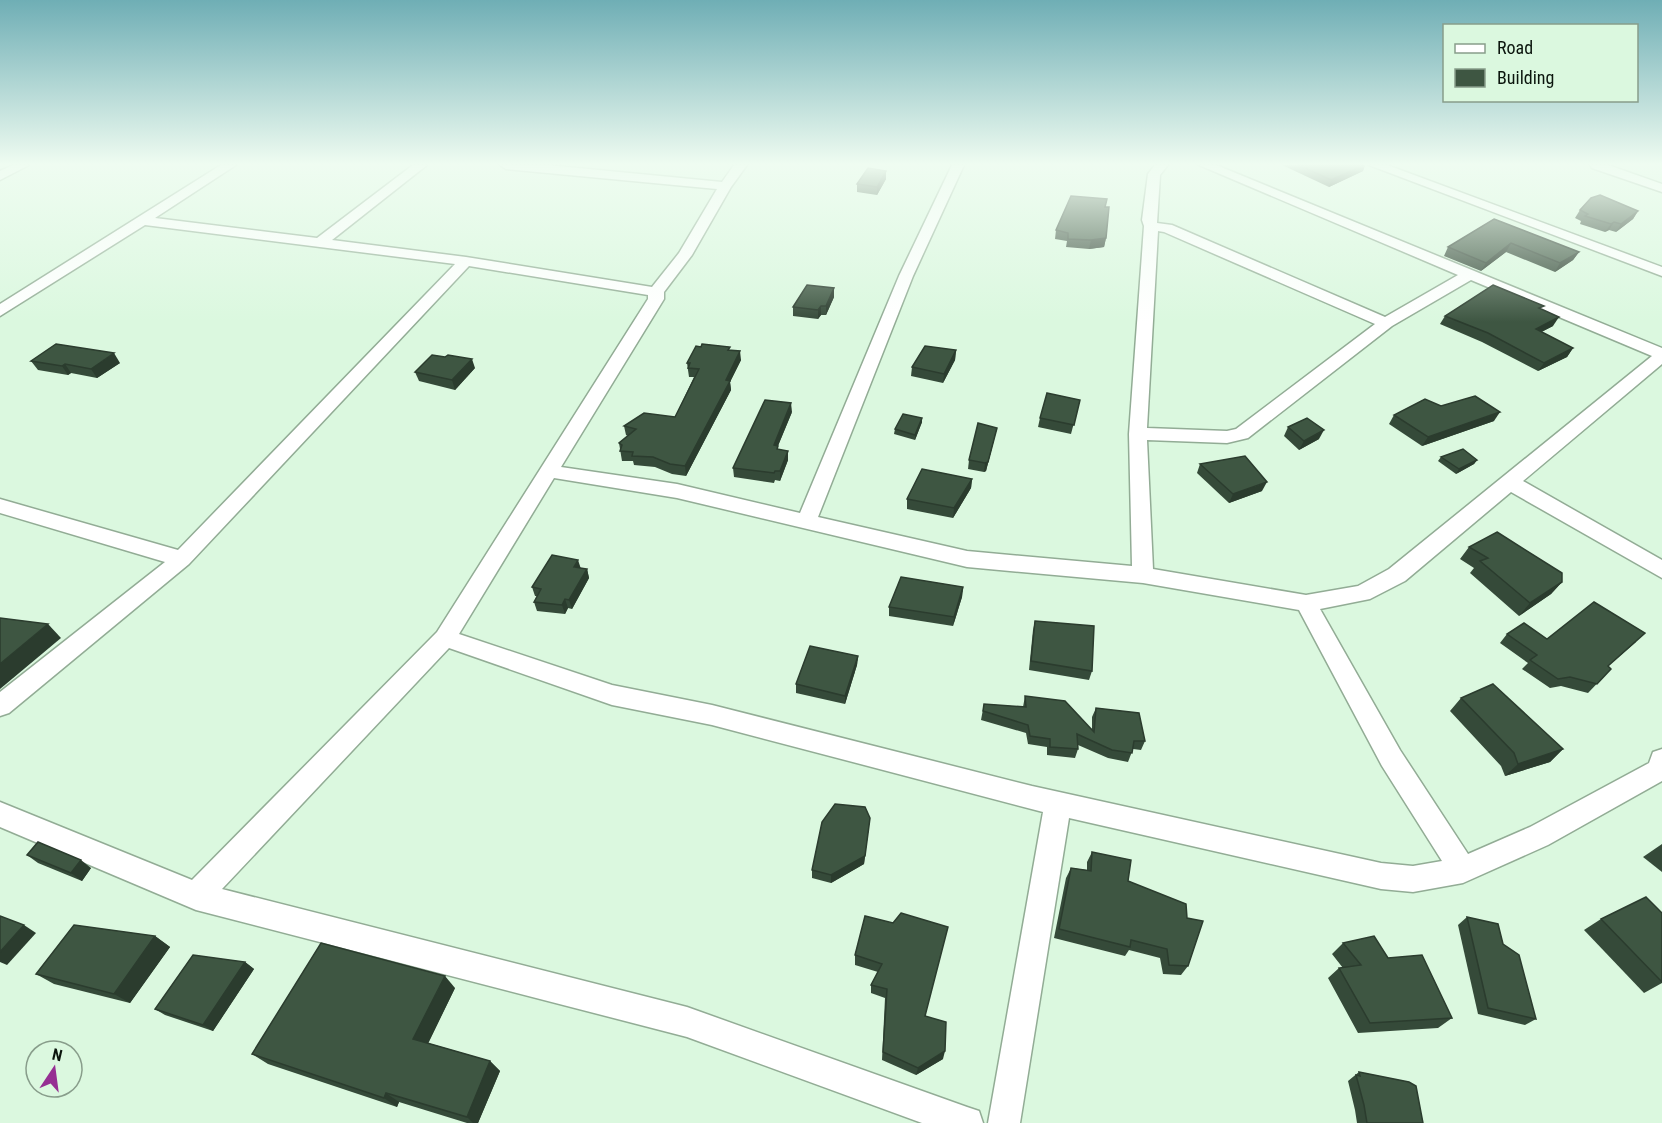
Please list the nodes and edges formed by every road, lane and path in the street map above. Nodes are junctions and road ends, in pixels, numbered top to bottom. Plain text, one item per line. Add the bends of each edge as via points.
1 (150, 217) edge
2 (353, 217) edge
3 (707, 217) edge
4 (933, 217) edge
5 (1149, 217) edge
6 (1329, 217) edge
7 (1514, 217) edge
8 (144, 221) junction
9 (1151, 226) junction
10 (321, 242) junction
11 (466, 261) junction
12 (1662, 273) edge
13 (1469, 276) junction
14 (656, 292) junction
15 (0, 311) edge
16 (1386, 323) junction
17 (1662, 355) edge
18 (1138, 434) junction
19 (548, 471) junction
20 (1509, 482) junction
21 (0, 506) edge
22 (806, 522) junction
23 (183, 559) junction
24 (1662, 570) edge
25 (1143, 575) junction
26 (1306, 603) junction
27 (445, 638) junction
28 (0, 706) edge
29 (1661, 767) edge
30 (1058, 804) junction
31 (0, 814) edge
32 (1463, 870) junction
33 (196, 896) junction
34 (967, 1123) edge
35 (1004, 1123) edge

1 - 8 street
2 - 10 street
3 - 14 street via 685,255
4 - 22 street
5 - 9 street
6 - 13 street
7 - 12 street
8 - 10 street
8 - 15 street
9 - 16 street via 1167,228
9 - 18 street
10 - 11 street
11 - 14 street
11 - 23 street
13 - 16 street
13 - 17 street
14 - 19 street via 656,299
16 - 18 street via 1242,434
17 - 20 street
18 - 25 street
19 - 22 street via 677,491
19 - 27 street
20 - 24 street
20 - 26 street via 1397,575 1362,594
21 - 23 street
22 - 25 street via 967,559
23 - 28 street
25 - 26 street
26 - 32 street via 1391,758
27 - 30 street via 612,694 712,715
27 - 33 street
29 - 32 street via 1539,836
30 - 32 street via 1381,876 1413,879
30 - 35 street
31 - 33 street
33 - 34 street via 687,1022

